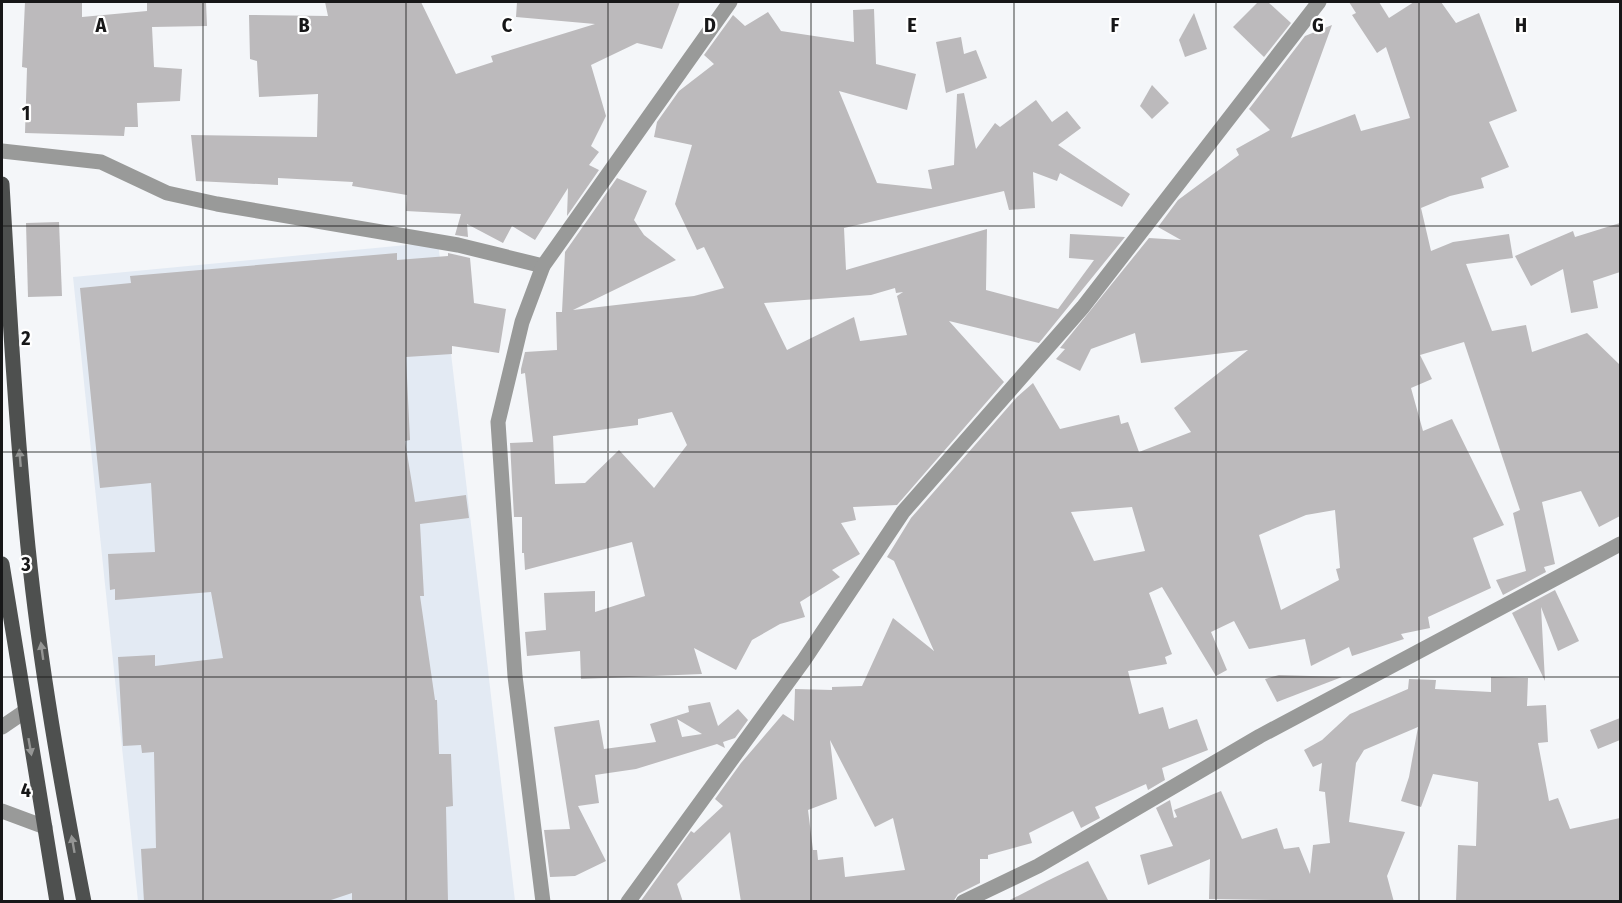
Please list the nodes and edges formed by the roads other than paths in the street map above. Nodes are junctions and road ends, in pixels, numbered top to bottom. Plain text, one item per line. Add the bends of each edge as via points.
1 (730, 2) edge
2 (1319, 2) edge
3 (2, 151) edge
4 (2, 184) edge
5 (543, 266) junction
6 (1620, 544) edge
7 (2, 564) edge
8 (24, 712) junction
9 (2, 727) edge
10 (2, 811) edge
11 (45, 827) junction
12 (57, 902) edge
13 (84, 902) edge
14 (543, 902) edge
15 (628, 902) edge
16 (963, 902) edge

1 - 5 street
2 - 15 street via 1083,307 903,512 804,660
3 - 5 street via 101,162 177,195 458,245
13 -> 4 main road via 51,712 29,549 14,391
5 - 14 street via 522,322 498,422 515,676
6 - 16 street via 1260,736 1038,866
7 - 8 main road
8 - 9 street
8 -> 11 main road
10 - 11 street
11 - 12 main road

